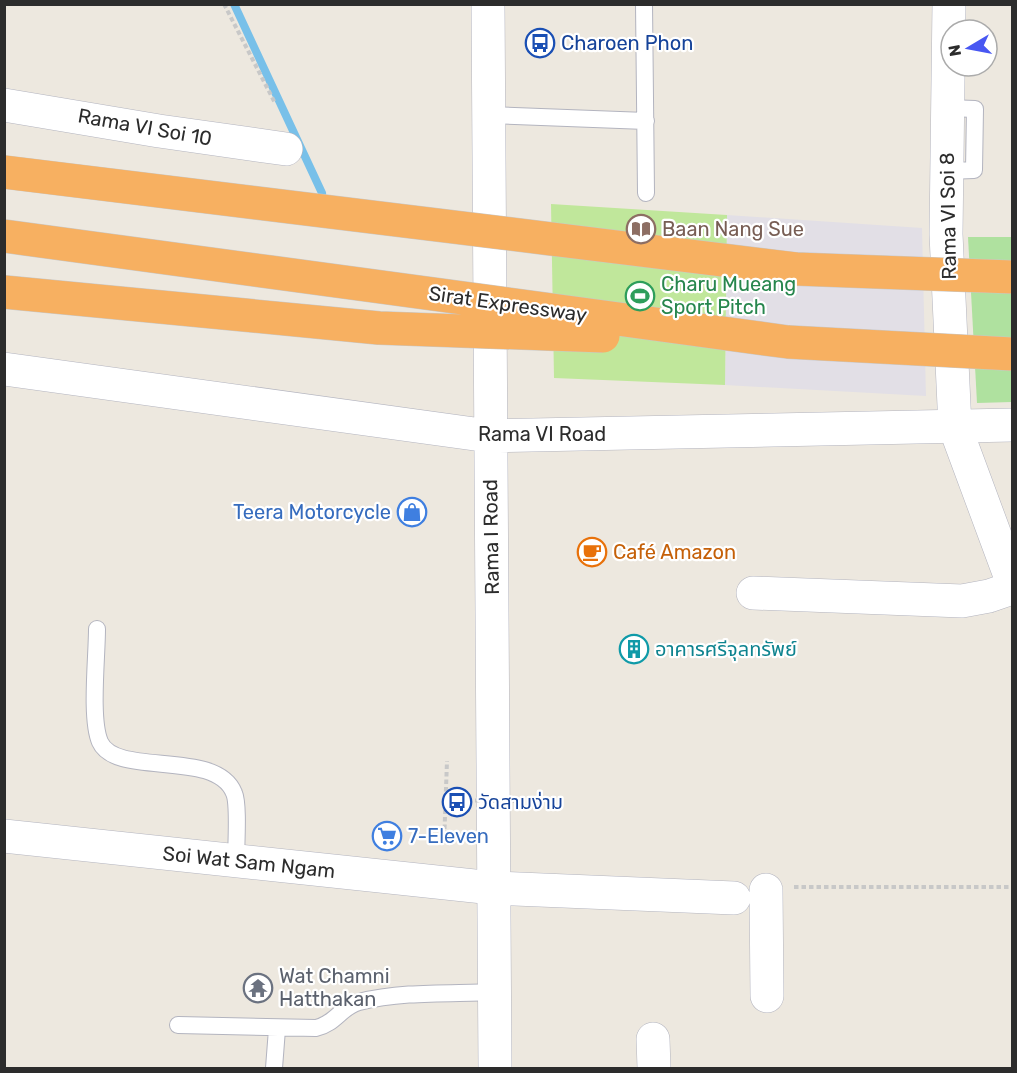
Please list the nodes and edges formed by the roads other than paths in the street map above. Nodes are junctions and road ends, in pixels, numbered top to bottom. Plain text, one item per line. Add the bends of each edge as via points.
1 (488, 4) edge
2 (644, 4) edge
3 (949, 4) edge
4 (4, 105) edge
5 (489, 116) junction
6 (646, 121) junction
7 (286, 149) dead end
8 (4, 172) edge
9 (646, 193) dead end
10 (4, 236) edge
11 (1012, 277) edge
12 (4, 292) edge
13 (788, 342) junction
14 (1012, 354) edge
15 (4, 369) edge
16 (1012, 425) edge
17 (955, 427) junction
18 (489, 436) junction
19 (1012, 581) edge
20 (1012, 588) edge
21 (753, 593) dead end
22 (97, 629) dead end
23 (4, 836) edge
24 (237, 861) junction
25 (493, 888) junction
26 (766, 890) road end
27 (734, 898) dead end
28 (495, 992) junction
29 (767, 996) dead end
30 (178, 1025) dead end
31 (277, 1029) junction
32 (274, 1068) edge
33 (495, 1068) edge

1 - 5 main road, Rama I Road
2 - 6 lane
3 - 17 main road, Rama VI Soi 8 via 946,234
4 - 7 main road, Rama VI Soi 10
5 - 6 lane
5 - 18 main road, Rama I Road
6 - 9 lane
8 - 11 highway, bridge via 796,268
10 - 13 highway, Sirat Expressway, bridge
12 - 13 highway, bridge via 379,328
13 - 14 highway, Sirat Expressway, bridge
15 - 18 main road, Rama VI Road
16 - 17 main road, Rama VI Road
17 - 18 main road, Rama VI Road
17 - 19 main road, Rama VI Soi 8
18 - 25 main road, Rama I Road
20 - 21 main road via 962,601
22 - 24 lane via 96,726 104,748 126,758 215,772 227,782 235,794
23 - 24 main road, Soi Wat Sam Ngam
24 - 25 main road, Soi Wat Sam Ngam
25 - 27 main road, Soi Wat Sam Ngam
25 - 28 main road, Rama I Road
26 - 29 main road
28 - 31 lane via 385,997 347,1006 324,1026
28 - 33 main road, Rama I Road
30 - 31 lane
31 - 32 lane

